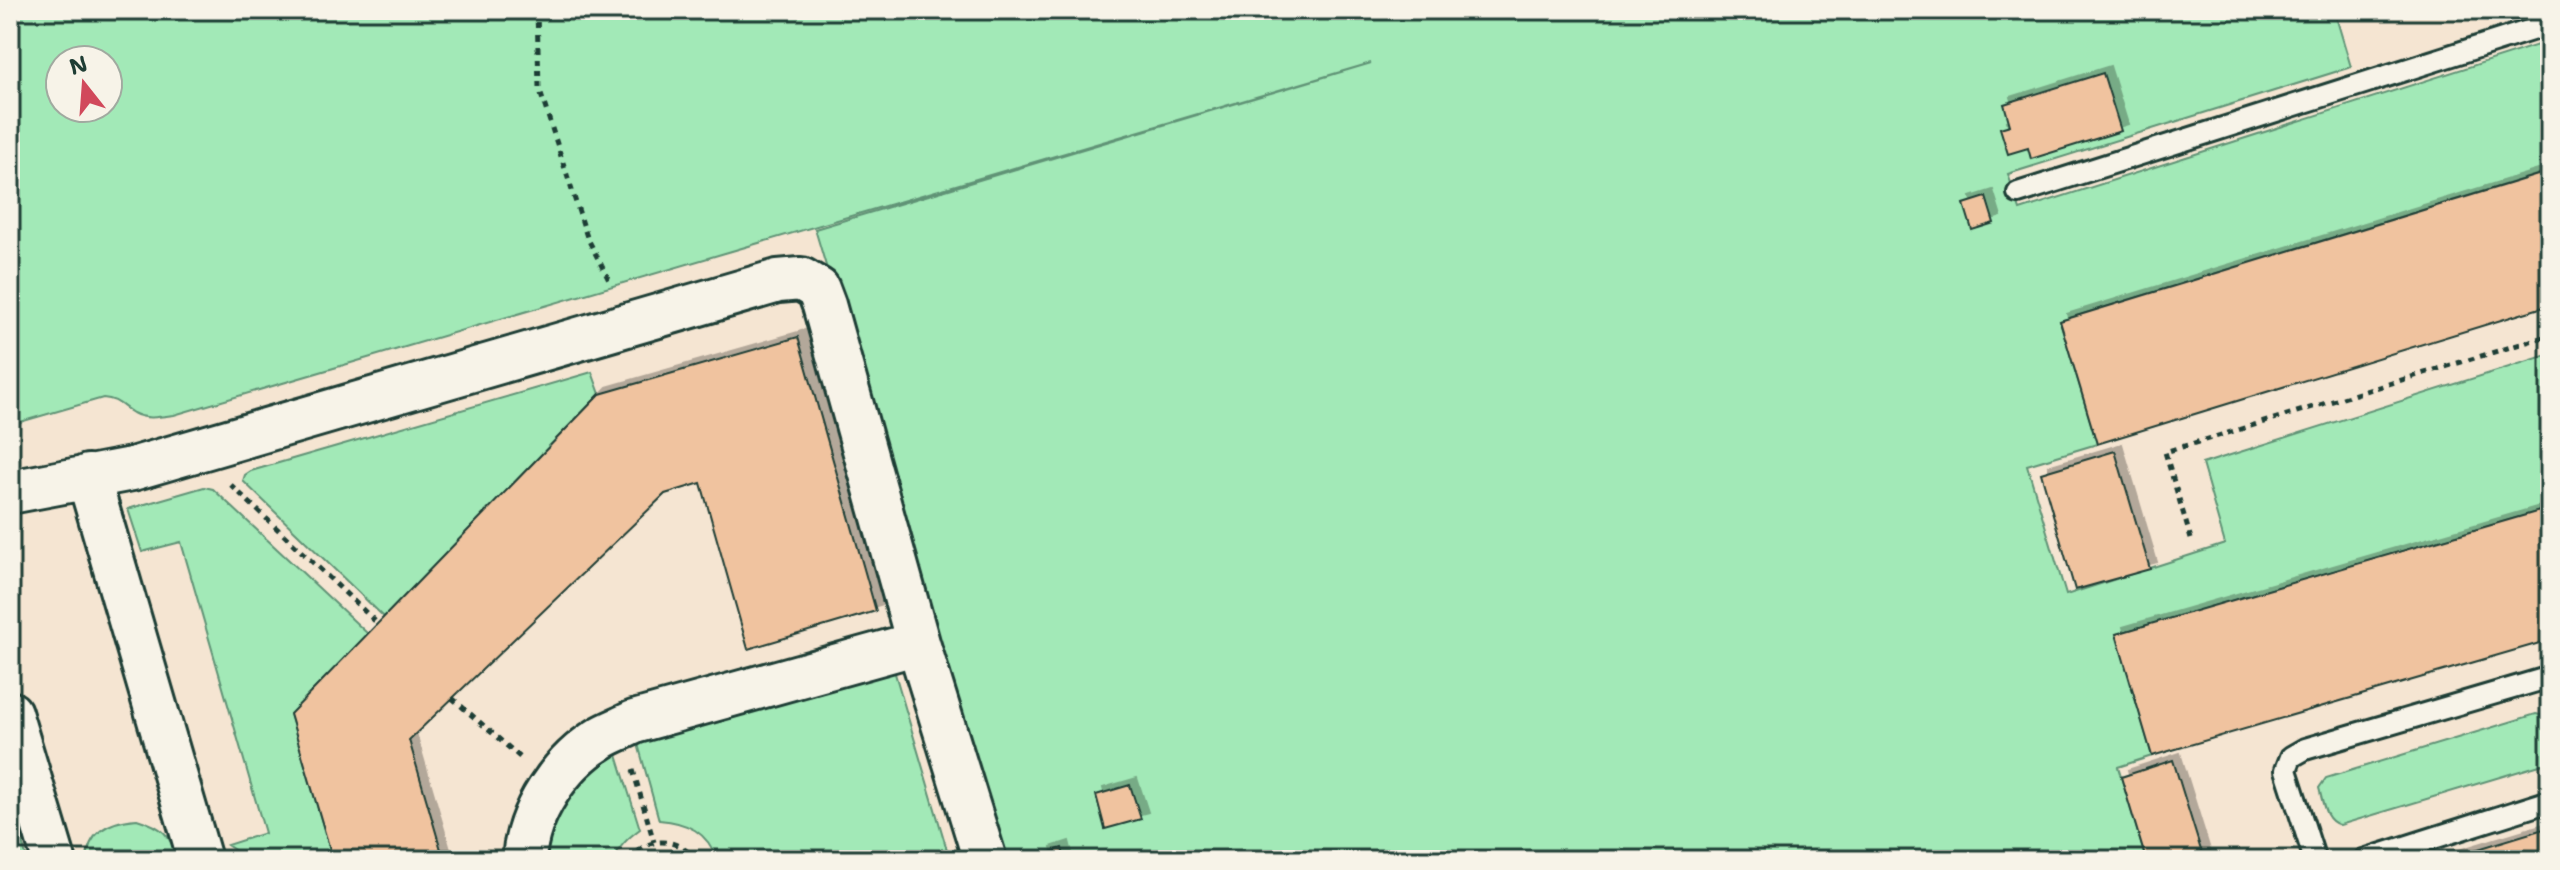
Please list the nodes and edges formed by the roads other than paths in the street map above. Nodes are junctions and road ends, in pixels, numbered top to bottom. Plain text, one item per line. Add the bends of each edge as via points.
1 (2550, 24) edge
2 (2018, 193) dead end
3 (88, 476) junction
4 (10, 492) edge
5 (918, 643) junction
6 (2550, 677) edge
7 (10, 713) edge
8 (2550, 801) edge
9 (54, 860) edge
10 (200, 860) edge
11 (524, 860) edge
12 (985, 860) edge
13 (2315, 860) edge
14 (2364, 860) edge

1 - 2 lane
3 - 4 street
3 - 5 street via 132,469 778,281 801,279 818,289 824,305
3 - 10 street
5 - 11 street via 634,722 601,739 577,756 552,785 535,814
5 - 12 street
6 - 13 lane via 2291,757 2286,770
7 - 9 street
8 - 14 lane

